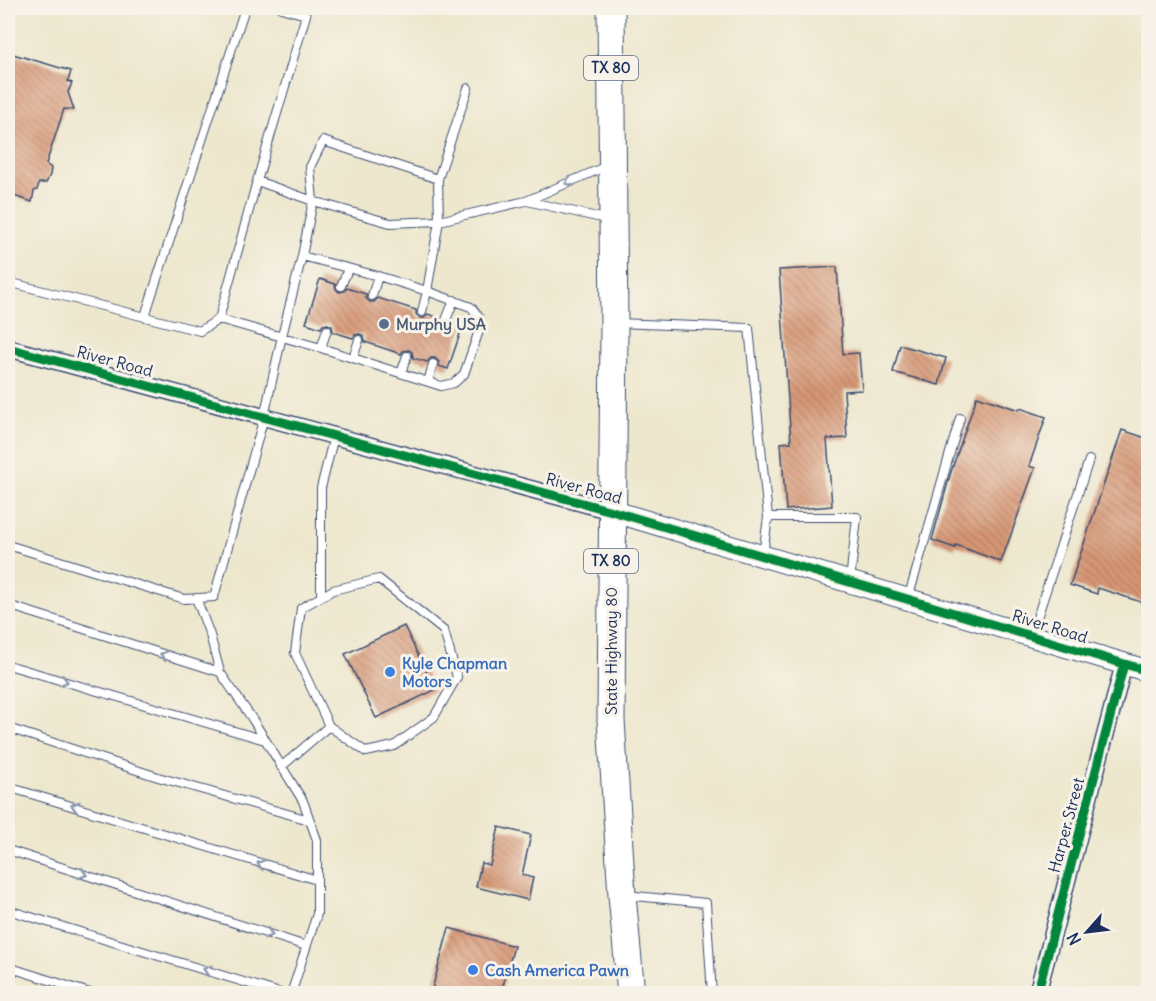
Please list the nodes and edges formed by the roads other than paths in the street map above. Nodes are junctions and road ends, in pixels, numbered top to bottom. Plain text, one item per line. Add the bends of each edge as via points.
1 (245, 8) edge
2 (281, 8) edge
3 (611, 8) edge
4 (468, 88) dead end
5 (612, 163) junction
6 (438, 179) junction
7 (257, 181) junction
8 (313, 201) junction
9 (526, 201) junction
10 (612, 221) junction
11 (439, 222) junction
12 (302, 256) junction
13 (348, 269) junction
14 (378, 276) junction
15 (8, 282) edge
16 (341, 286) dead end
17 (428, 291) junction
18 (372, 296) dead end
19 (454, 300) junction
20 (422, 312) dead end
21 (145, 316) junction
22 (219, 319) junction
23 (446, 320) dead end
24 (614, 323) junction
25 (327, 330) dead end
26 (282, 336) junction
27 (359, 340) dead end
28 (8, 348) edge
29 (321, 348) junction
30 (407, 356) dead end
31 (353, 358) junction
32 (433, 364) dead end
33 (401, 373) junction
34 (428, 382) junction
35 (264, 417) junction
36 (960, 418) dead end
37 (334, 436) junction
38 (1089, 460) dead end
39 (612, 511) junction
40 (768, 517) junction
41 (8, 545) edge
42 (763, 556) junction
43 (850, 582) junction
44 (321, 597) junction
45 (196, 598) junction
46 (908, 599) junction
47 (8, 605) edge
48 (1031, 636) junction
49 (8, 664) edge
50 (1124, 664) junction
51 (1149, 671) edge
52 (220, 672) junction
53 (329, 726) junction
54 (8, 728) edge
55 (265, 740) junction
56 (281, 767) junction
57 (8, 787) edge
58 (309, 820) junction
59 (8, 850) edge
60 (317, 880) junction
61 (622, 895) junction
62 (8, 910) edge
63 (306, 946) junction
64 (8, 967) edge
65 (93, 993) edge
66 (283, 993) edge
67 (291, 993) edge
68 (631, 993) edge
69 (712, 993) edge
70 (1037, 993) edge

1 - 21 lane
2 - 7 lane via 306,15
3 - 5 main road, State Highway 80 / TX 80
4 - 6 lane
5 -> 9 lane
5 - 10 main road, State Highway 80 / TX 80
6 - 8 lane via 323,141 310,167
6 - 11 lane
7 - 8 lane
7 - 22 lane
8 - 11 lane via 390,223
8 - 12 lane
9 - 10 lane
9 - 11 lane
10 - 24 main road, State Highway 80 / TX 80
11 - 17 lane
12 - 13 lane
12 - 26 lane
13 - 14 lane
13 - 16 lane
14 - 17 lane
14 - 18 lane
15 - 21 lane
17 - 19 lane
17 - 20 lane
19 - 23 lane
19 - 34 lane via 471,307 479,318 480,328 464,374 454,383 441,386
21 - 22 lane via 200,331
22 - 26 lane
24 - 39 main road, State Highway 80 / TX 80
24 - 40 lane via 749,328
25 - 29 lane
26 - 29 lane
26 - 35 lane
27 - 31 lane
28 - 35 street, River Road
29 - 31 lane
30 - 33 lane
31 - 33 lane
32 - 34 lane
33 - 34 lane
35 - 37 street, River Road
35 - 45 lane via 214,597
36 - 46 lane
37 - 39 street, River Road
37 - 44 lane via 321,488
38 - 48 lane
39 - 42 street, River Road
39 - 61 main road, State Highway 80 / TX 80 via 611,720
40 - 42 lane
40 - 43 lane via 857,518
41 - 45 lane via 184,599
42 - 43 street, River Road
43 - 46 street, River Road
44 - 53 lane via 301,608 295,653
44 - 53 lane via 333,590 379,579 444,631 457,677 434,717 394,746 366,752
45 - 52 lane
46 - 48 street, River Road
52 -> 47 lane
48 - 50 street, River Road
49 -> 55 lane
50 - 51 street, River Road
50 - 70 street, Harper Street
52 - 55 lane
53 - 56 lane
54 - 58 lane via 158,777
55 - 56 lane
56 - 58 lane via 303,801
60 -> 57 lane
58 - 60 lane via 317,840
59 -> 63 lane
60 - 63 lane via 317,914
61 - 68 main road, State Highway 80 / TX 80
61 - 69 lane via 706,903
66 -> 62 lane
63 - 67 lane
64 - 65 lane

